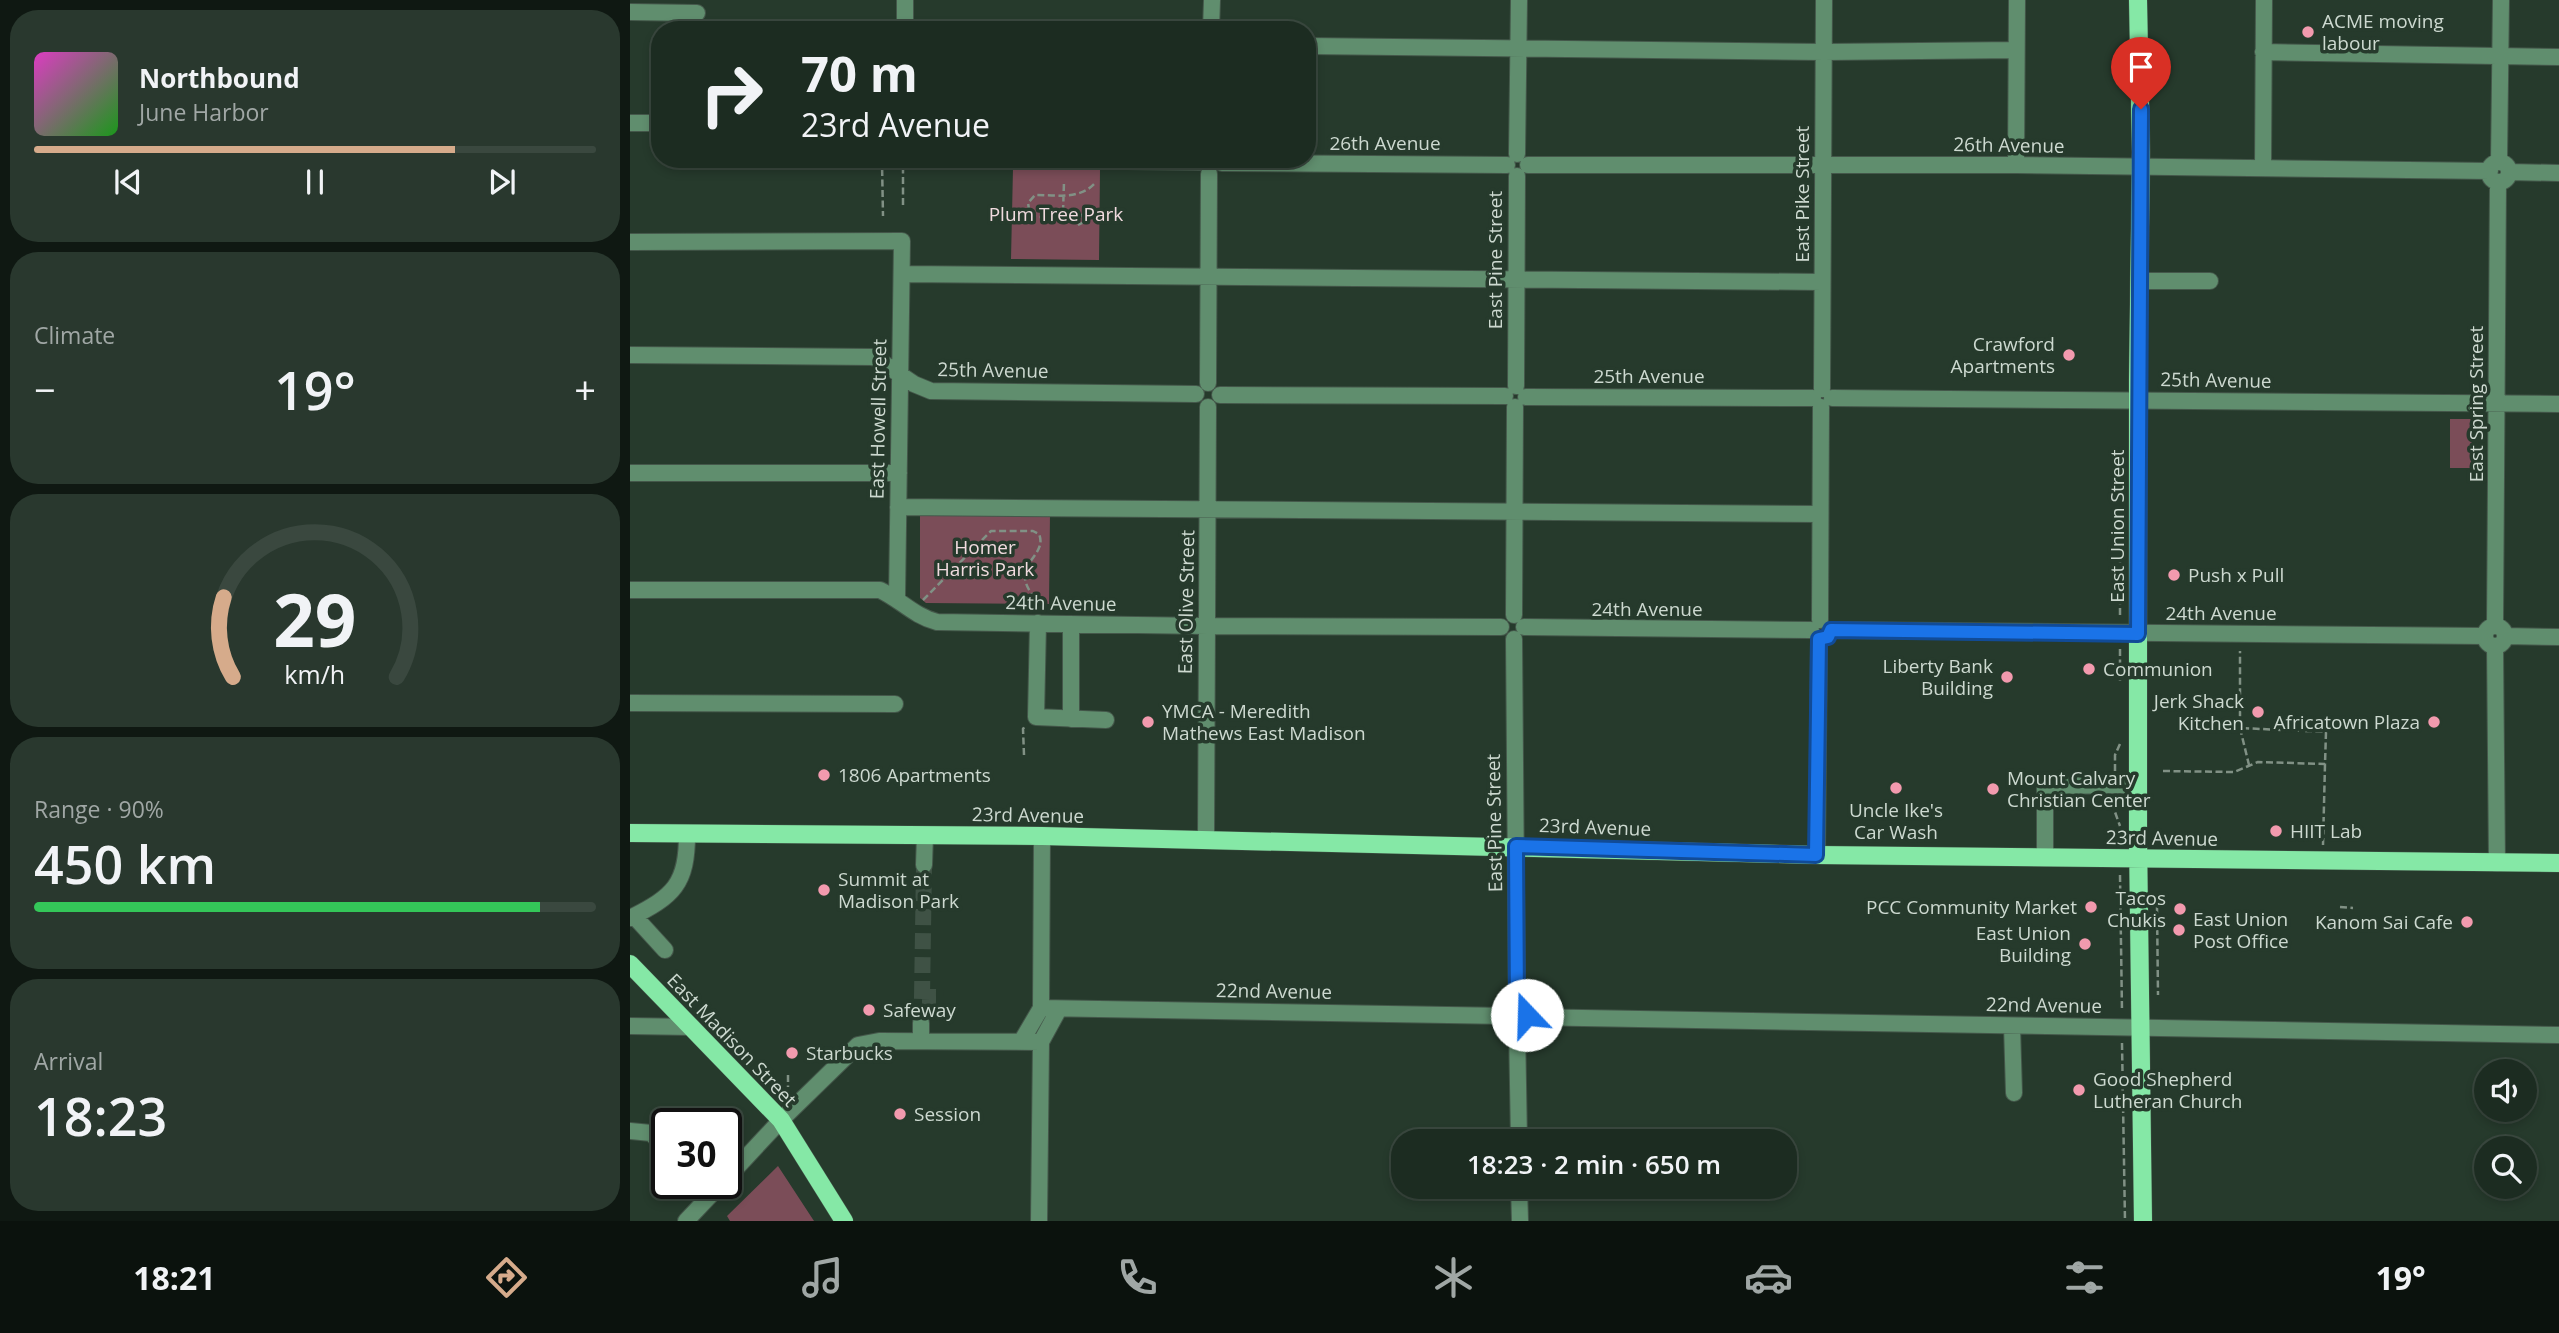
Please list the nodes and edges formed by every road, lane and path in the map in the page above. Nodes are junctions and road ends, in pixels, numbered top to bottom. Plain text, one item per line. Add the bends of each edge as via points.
1 (905, 0) edge
2 (1212, 0) edge
3 (1519, 0) edge
4 (1824, 0) edge
5 (2017, 0) edge
6 (2138, 0) edge
7 (2264, 0) edge
8 (2501, 0) edge
9 (630, 12) edge
10 (697, 13) dead end
11 (905, 21) edge
12 (1211, 21) edge
13 (1316, 46) edge
14 (1519, 47) junction
15 (2016, 50) junction
16 (1824, 52) junction
17 (2263, 52) junction
18 (2500, 56) junction
19 (2559, 57) edge
20 (630, 123) edge
21 (651, 123) edge
22 (1316, 162) edge
23 (1517, 165) junction
24 (1823, 165) junction
25 (2016, 165) junction
26 (2141, 167) junction
27 (882, 168) edge
28 (903, 168) edge
29 (1203, 168) edge
30 (2263, 168) junction
31 (2499, 172) junction
32 (2559, 173) edge
33 (1064, 182) dead end
34 (1097, 182) dead end
35 (1063, 195) junction
36 (902, 205) dead end
37 (1063, 212) junction
38 (883, 216) dead end
39 (1078, 225) dead end
40 (630, 242) edge
41 (902, 275) junction
42 (1209, 278) junction
43 (1516, 280) junction
44 (2139, 281) junction
45 (2210, 281) dead end
46 (1822, 282) junction
47 (630, 355) edge
48 (900, 373) junction
49 (1202, 388) junction
50 (1220, 395) junction
51 (1515, 396) junction
52 (1822, 398) junction
53 (2138, 401) junction
54 (2497, 404) junction
55 (2559, 404) edge
56 (1208, 407) junction
57 (630, 473) edge
58 (899, 473) junction
59 (898, 507) junction
60 (1208, 508) junction
61 (1515, 512) junction
62 (1820, 514) junction
63 (630, 590) edge
64 (897, 598) junction
65 (923, 600) dead end
66 (1038, 615) junction
67 (1071, 624) junction
68 (1206, 626) junction
69 (1517, 627) junction
70 (1820, 630) junction
71 (2138, 634) junction
72 (2495, 636) junction
73 (2559, 637) edge
74 (2120, 651) dead end
75 (2240, 651) dead end
76 (2120, 689) dead end
77 (630, 703) edge
78 (895, 704) dead end
79 (1071, 719) junction
80 (1106, 720) dead end
81 (2240, 728) junction
82 (2120, 740) dead end
83 (1023, 742) dead end
84 (1024, 755) dead end
85 (2325, 764) junction
86 (2249, 765) junction
87 (2163, 771) dead end
88 (2115, 776) dead end
89 (2138, 785) junction
90 (2115, 808) dead end
91 (2121, 829) dead end
92 (630, 834) edge
93 (687, 834) junction
94 (925, 835) junction
95 (1042, 836) junction
96 (1206, 840) junction
97 (1516, 846) junction
98 (2323, 846) dead end
99 (1816, 855) junction
100 (2045, 858) junction
101 (2138, 859) junction
102 (2497, 863) junction
103 (2559, 863) edge
104 (924, 865) tunnel mouth
105 (2120, 884) dead end
106 (2340, 907) dead end
107 (2353, 908) dead end
108 (632, 917) edge
109 (666, 950) dead end
110 (630, 964) edge
111 (1041, 1008) junction
112 (1059, 1009) junction
113 (2122, 1009) dead end
114 (1517, 1016) junction
115 (921, 1023) tunnel mouth
116 (630, 1026) edge
117 (2012, 1026) junction
118 (692, 1027) junction
119 (2142, 1027) junction
120 (2559, 1035) edge
121 (921, 1041) junction
122 (1021, 1042) junction
123 (1041, 1042) junction
124 (2122, 1047) dead end
125 (788, 1075) dead end
126 (788, 1087) dead end
127 (2014, 1093) dead end
128 (781, 1120) junction
129 (1519, 1129) edge
130 (630, 1131) edge
131 (651, 1133) edge
132 (742, 1162) edge
133 (702, 1199) edge
134 (1519, 1199) edge
135 (685, 1221) edge
136 (844, 1221) edge
137 (1039, 1221) edge
138 (1520, 1221) edge
139 (2125, 1221) edge
140 (2143, 1221) edge

1 - 11 street
2 - 12 street
3 - 14 street, East Pine Street
4 - 16 street, East Pike Street
5 - 15 street
6 - 26 main road, East Union Street
7 - 17 street
8 - 18 street, East Spring Street
9 - 10 street
13 - 14 street
14 - 16 street
14 - 23 street, East Pine Street
15 - 16 street
15 - 25 street
16 - 24 street, East Pike Street
17 - 18 street
17 - 30 street
18 - 19 street
18 - 31 street, East Spring Street
20 - 21 street
22 - 23 street, 26th Avenue
23 - 24 street, 26th Avenue
23 - 43 street, East Pine Street
24 - 25 street, 26th Avenue
24 - 46 street, East Pike Street
25 - 26 street, 26th Avenue
26 - 30 street, 26th Avenue
26 - 44 main road, East Union Street
27 - 38 path
28 - 36 path
29 - 42 street
30 - 31 street, 26th Avenue
31 - 32 street, 26th Avenue
31 - 54 street, East Spring Street
33 - 35 path
34 - 35 path via 1090,190
35 - 37 path
35 - 37 path via 1035,195 1027,208 1038,219
37 - 39 path via 1081,214 1087,221
40 - 41 street, East Howell Street via 902,241
41 - 42 street
41 - 48 street, East Howell Street
42 - 43 street
42 - 49 street
43 - 46 street
43 - 51 street, East Pine Street
44 - 45 street
44 - 53 main road, East Union Street
46 - 52 street, East Pike Street
47 - 48 street, 25th Avenue via 874,357
48 - 49 street, 25th Avenue via 931,391
48 - 58 street, East Howell Street
49 - 50 street via 1216,386
49 - 56 street via 1199,403
50 - 51 street, 25th Avenue
50 - 56 street via 1216,404
51 - 52 street, 25th Avenue
51 - 61 street, East Pine Street
52 - 53 street, 25th Avenue
52 - 62 street, East Pike Street
53 - 54 street, 25th Avenue
53 - 71 main road, East Union Street
54 - 55 street, 25th Avenue
54 - 72 street, East Spring Street
56 - 60 street, East Olive Street
57 - 58 street
58 - 59 street, East Howell Street
59 - 60 street
59 - 64 street, East Howell Street
60 - 61 street
60 - 68 street, East Olive Street
61 - 62 street
61 - 69 street, East Pine Street
62 - 70 street, East Pike Street
63 - 64 street, 24th Avenue via 880,590
64 - 66 street, 24th Avenue via 910,612 937,622
65 - 66 path via 991,531 1033,531 1042,542 1027,564 1025,579 1038,603
66 - 67 street, 24th Avenue
66 - 79 street via 1036,717
67 - 68 street, 24th Avenue
67 - 79 street
68 - 69 street, 24th Avenue via 1501,626 1504,635
68 - 96 street, East Olive Street
69 - 70 street, 24th Avenue
69 - 97 street, East Pine Street
70 - 71 street, 24th Avenue
70 - 99 street, East Pike Street
71 - 72 street, 24th Avenue
71 - 89 main road, East Union Street
72 - 73 street, 24th Avenue
72 - 102 street, East Spring Street
74 - 76 path
75 - 81 path
77 - 78 street
79 - 80 street
81 - 85 path via 2326,732
81 - 86 path
82 - 88 path
83 - 84 path
85 - 86 path
85 - 98 path
86 - 87 path via 2234,772
89 - 100 street via 2045,786
89 - 101 main road, East Union Street
90 - 91 path
92 - 93 main road, 23rd Avenue
93 - 94 main road, 23rd Avenue
93 - 108 street via 687,860 680,880 671,893
94 - 95 main road, 23rd Avenue
94 - 104 street
95 - 96 main road, 23rd Avenue
95 - 111 street
96 - 97 main road, 23rd Avenue
97 - 99 main road, 23rd Avenue
97 - 114 street, East Pine Street
99 - 100 main road, 23rd Avenue
100 - 101 main road, 23rd Avenue
101 - 102 main road, 23rd Avenue
101 - 119 main road, East Union Street
102 - 103 main road, 23rd Avenue
105 - 113 path
106 - 107 path
108 - 109 street
110 - 118 main road, East Madison Street
111 - 112 street, 22nd Avenue
111 - 122 street
112 - 114 street, 22nd Avenue
112 - 123 street
114 - 117 street, 22nd Avenue
114 - 129 street, East Pine Street
115 - 121 street
116 - 118 street
117 - 119 street, 22nd Avenue
117 - 127 street
118 - 128 main road, East Madison Street
119 - 120 street, 22nd Avenue
119 - 140 main road, East Union Street
121 - 122 street
121 - 128 street via 858,1045
122 - 123 street
123 - 137 street
124 - 139 path
125 - 126 path
128 - 132 street
128 - 136 main road, East Madison Street
130 - 131 street
133 - 135 street
134 - 138 street

